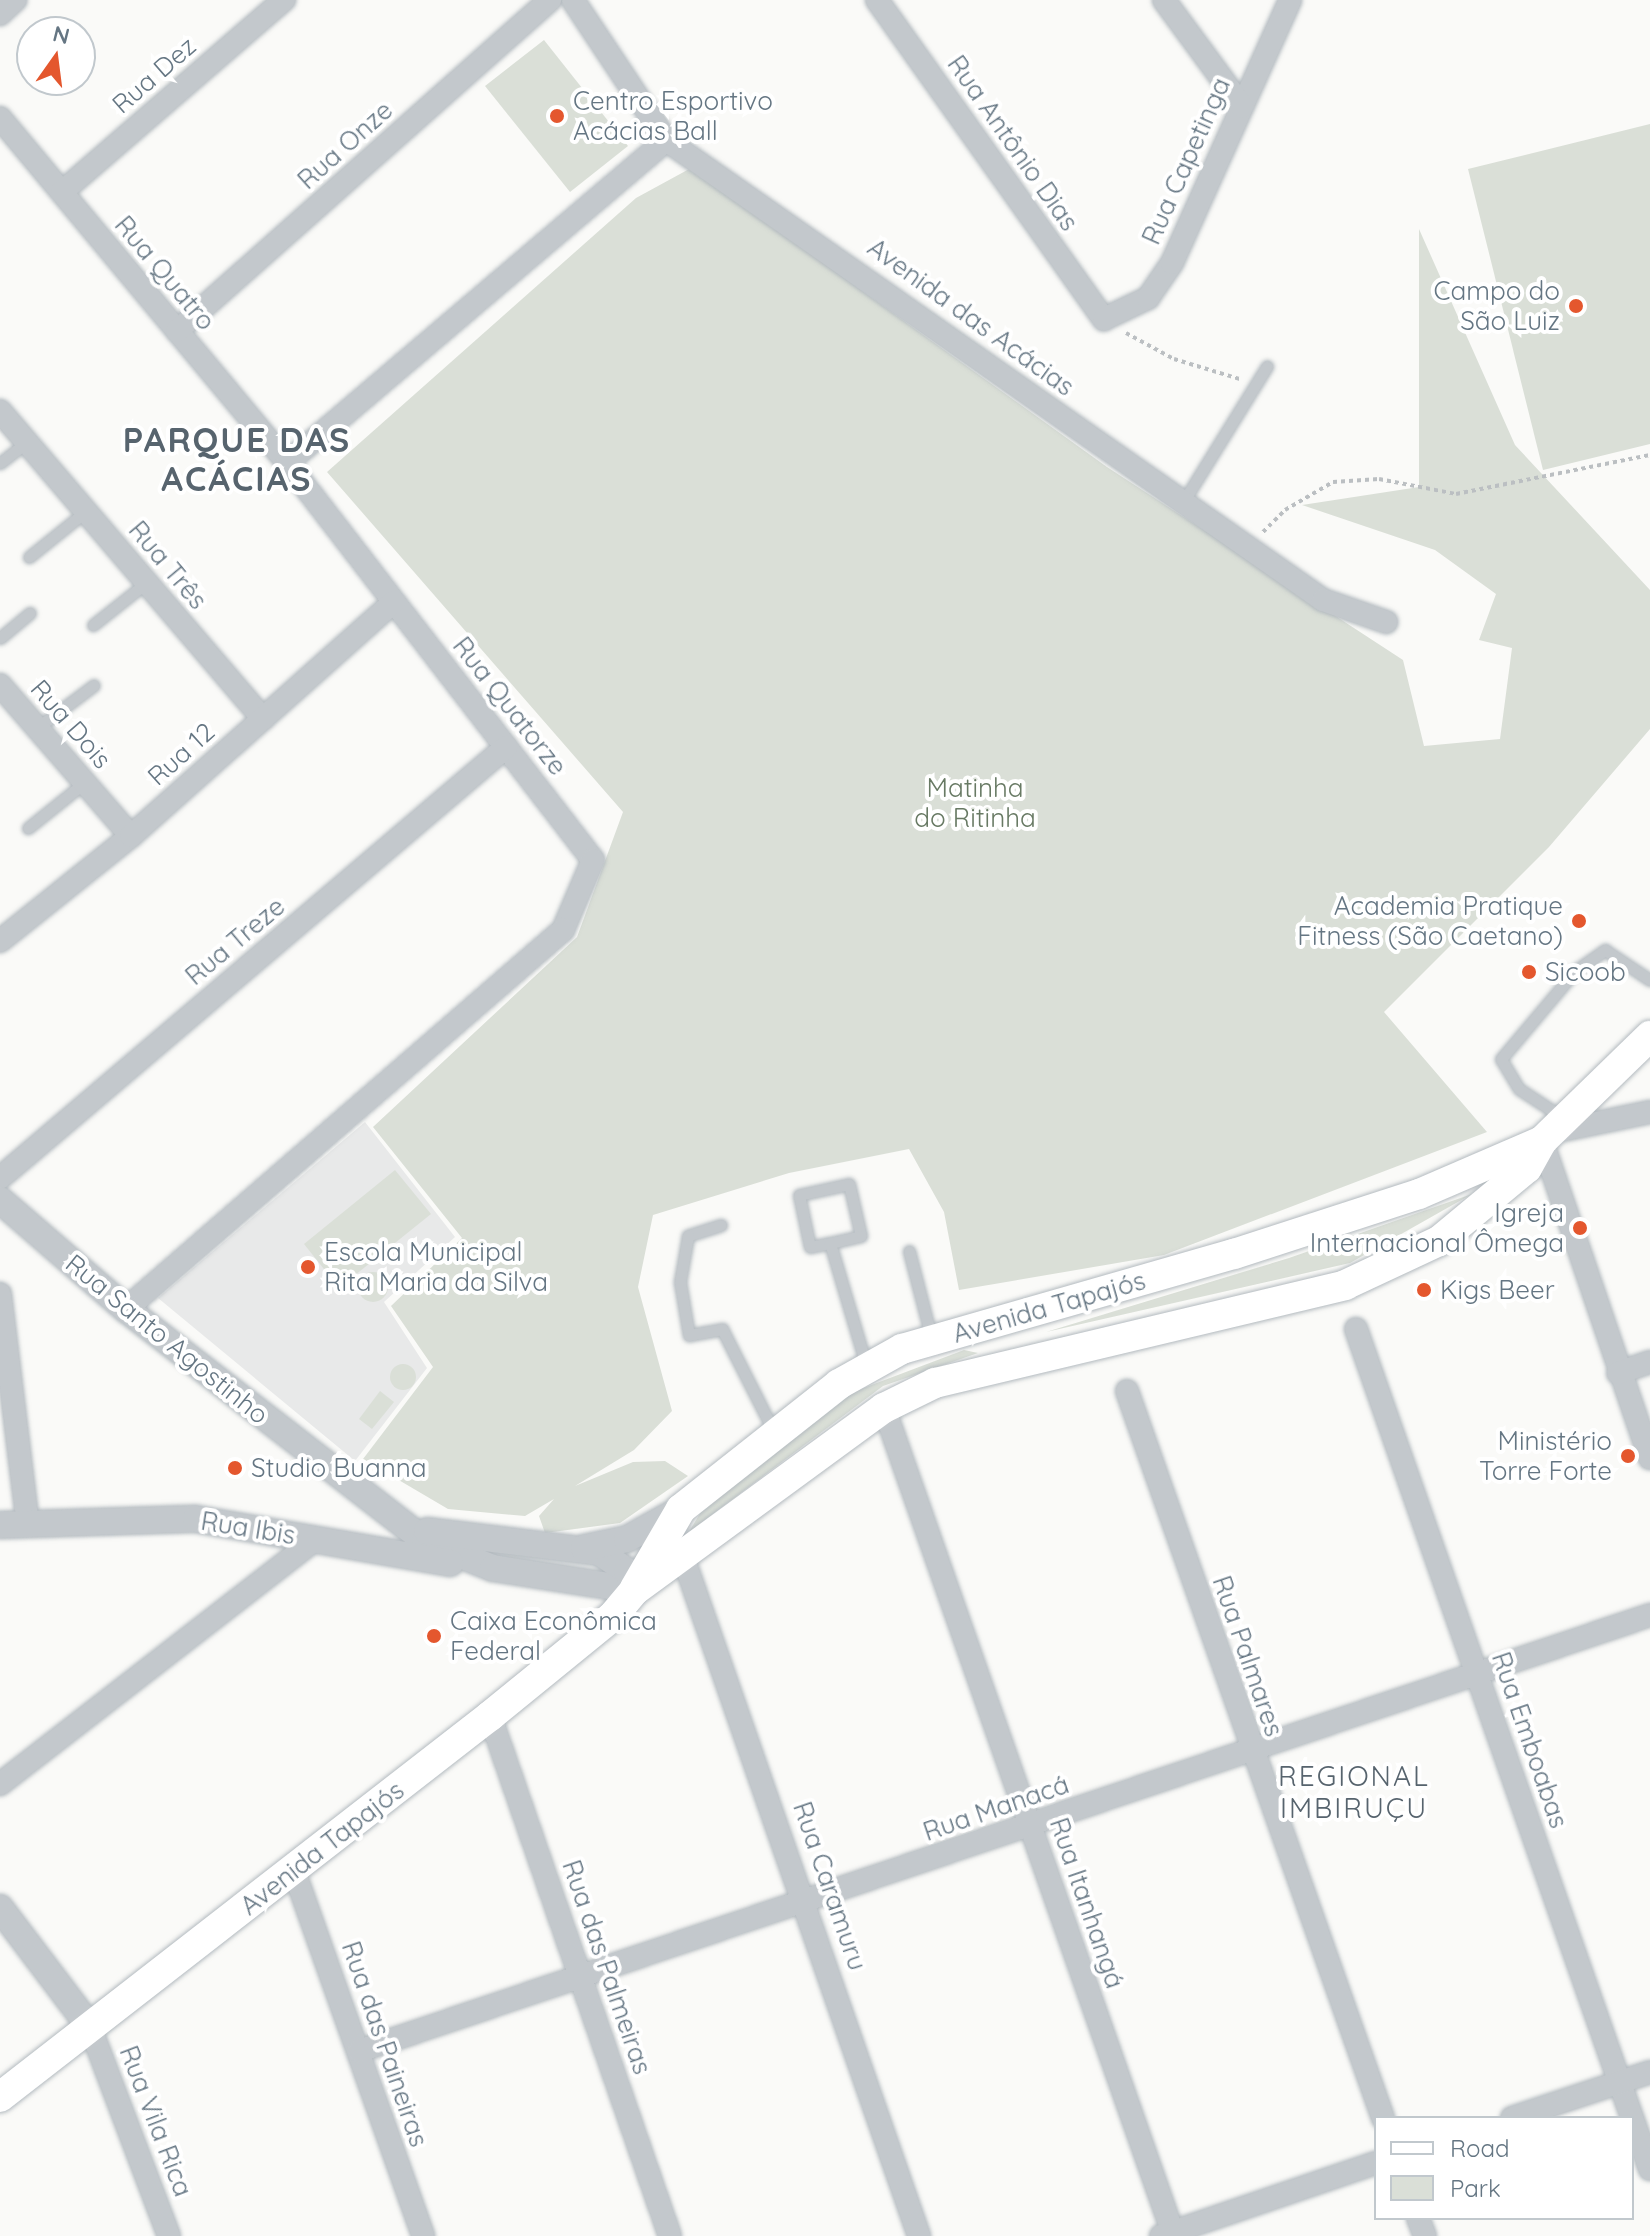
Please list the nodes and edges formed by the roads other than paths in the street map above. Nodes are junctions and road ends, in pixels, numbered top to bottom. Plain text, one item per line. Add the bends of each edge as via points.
1 (15, 0) edge
2 (284, 0) edge
3 (550, 0) edge
4 (573, 0) edge
5 (877, 0) edge
6 (1164, 0) edge
7 (1290, 0) edge
8 (0, 14) edge
9 (1242, 106) junction
10 (0, 118) edge
11 (666, 140) junction
12 (62, 192) junction
13 (1104, 319) joint
14 (177, 331) junction
15 (1267, 366) dead end
16 (0, 411) edge
17 (27, 442) junction
18 (0, 463) edge
19 (287, 463) junction
20 (1185, 499) junction
21 (86, 511) junction
22 (29, 557) dead end
23 (146, 583) junction
24 (394, 602) junction
25 (30, 613) dead end
26 (1386, 622) dead end
27 (93, 625) dead end
28 (0, 638) edge
29 (94, 685) dead end
30 (2, 691) edge
31 (263, 719) junction
32 (37, 728) junction
33 (506, 747) junction
34 (84, 783) junction
35 (28, 828) dead end
36 (131, 836) junction
37 (0, 941) edge
38 (1650, 980) edge
39 (1650, 1036) edge
40 (1650, 1112) edge
41 (1554, 1131) junction
42 (0, 1178) edge
43 (0, 1200) edge
44 (721, 1225) dead end
45 (830, 1243) junction
46 (909, 1251) dead end
47 (0, 1294) edge
48 (126, 1309) junction
49 (991, 1323) junction
50 (1356, 1329) dead end
51 (932, 1341) junction
52 (1650, 1362) edge
53 (1011, 1364) junction
54 (867, 1368) junction
55 (1618, 1373) junction
56 (1127, 1391) dead end
57 (884, 1408) junction
58 (775, 1435) junction
59 (1650, 1458) edge
60 (681, 1509) junction
61 (0, 1525) edge
62 (28, 1525) junction
63 (415, 1531) junction
64 (314, 1540) junction
65 (576, 1549) junction
66 (683, 1557) junction
67 (493, 1568) junction
68 (635, 1590) junction
69 (1650, 1615) edge
70 (1476, 1672) junction
71 (490, 1716) junction
72 (1249, 1747) junction
73 (0, 1784) edge
74 (1031, 1827) junction
75 (294, 1871) junction
76 (807, 1901) junction
77 (0, 1908) edge
78 (581, 1977) junction
79 (90, 2027) junction
80 (359, 2051) junction
81 (1650, 2072) edge
82 (1620, 2082) junction
83 (0, 2097) edge
84 (1382, 2116) edge
85 (1518, 2116) edge
86 (1632, 2116) edge
87 (1634, 2123) edge
88 (1374, 2164) edge
89 (1650, 2169) edge
90 (1169, 2235) edge
91 (169, 2236) edge
92 (423, 2236) edge
93 (670, 2236) edge
94 (919, 2236) edge

1 - 8 street
2 - 12 street, Rua Dez
3 - 14 street, Rua Onze
4 - 11 street, Avenida das Acácias
5 - 13 street, Rua Antônio Dias
6 - 9 street
7 - 9 street, Rua Capetinga
9 - 13 street, Rua Capetinga via 1172,263 1148,298
10 - 12 street, Rua Quatro
11 - 19 street
11 - 20 street, Avenida das Acácias
12 - 14 street, Rua Quatro
14 - 19 street, Rua Quatro
15 - 20 lane
16 - 17 street, Rua Três
17 - 18 lane
17 - 21 street, Rua Três
19 - 24 street, Rua Quatorze
20 - 26 street, Avenida das Acácias via 1323,600
21 - 22 lane
21 - 23 street, Rua Três
23 - 27 lane
23 - 31 street, Rua Três
24 - 31 street, Rua 12
24 - 33 street, Rua Quatorze
25 - 28 lane
29 - 32 lane
30 - 32 street, Rua Dois
31 - 36 street, Rua 12
32 - 34 street, Rua Dois
33 - 42 street, Rua Treze
33 - 48 street, Rua Quatorze via 593,860 563,930
34 - 35 lane
34 - 36 street, Rua Dois
36 - 37 street, Rua 12
38 - 41 lane via 1605,950 1575,971 1501,1059
39 - 41 main road, Avenida Tapajós
40 - 41 street
41 - 49 main road, Avenida Tapajós via 1362,1212
41 - 53 main road, Avenida Tapajós via 1527,1168 1439,1241 1345,1285
41 - 55 street
43 - 48 street, Rua Santo Agostinho
44 - 58 lane via 688,1236 680,1282 689,1335 722,1329
45 - 45 lane via 861,1236 849,1184 799,1195 810,1247
45 - 54 lane
46 - 51 lane
47 - 62 street
48 - 63 street, Rua Santo Agostinho
49 - 51 main road, Avenida Tapajós
49 - 53 main road via 1011,1336
50 - 70 street, Rua Emboabas
51 - 54 main road, Avenida Tapajós
52 - 55 street
53 - 57 main road, Avenida Tapajós via 935,1383
54 - 58 main road, Avenida Tapajós
55 - 59 street
56 - 72 street, Rua Palmares
57 - 66 main road, Avenida Tapajós
57 - 74 street, Rua Itanhangá
58 - 60 main road, Avenida Tapajós
60 - 65 street via 627,1539
60 - 68 main road, Avenida Tapajós via 638,1572
61 - 62 street, Rua Ibis
62 - 64 street, Rua Ibis via 196,1519
63 - 65 street
63 - 67 street, Rua Santo Agostinho
64 - 67 street, Rua Ibis
64 - 73 street
65 - 68 street via 599,1552 627,1571
66 - 68 main road, Avenida Tapajós
66 - 76 street, Rua Caramuru
67 - 68 street, Rua Santo Agostinho
68 - 71 main road, Avenida Tapajós
69 - 70 street, Rua Manacá
70 - 72 street, Rua Manacá
70 - 82 street, Rua Emboabas
71 - 75 main road, Avenida Tapajós
71 - 78 street, Rua das Palmeiras
72 - 74 street, Rua Manacá
72 - 84 street, Rua Palmares
74 - 76 street, Rua Manacá
74 - 90 street, Rua Itanhangá
75 - 79 main road, Avenida Tapajós
75 - 80 street, Rua das Paineiras
76 - 78 street, Rua Manacá
76 - 94 street, Rua Caramuru
77 - 79 street
78 - 80 street, Rua Manacá
78 - 93 street, Rua das Palmeiras
79 - 83 main road, Avenida Tapajós
79 - 91 street, Rua Vila Rica
80 - 92 street, Rua das Paineiras
81 - 82 street
82 - 85 street
82 - 86 street, Rua Emboabas
87 - 89 street, Rua Emboabas
88 - 90 street

